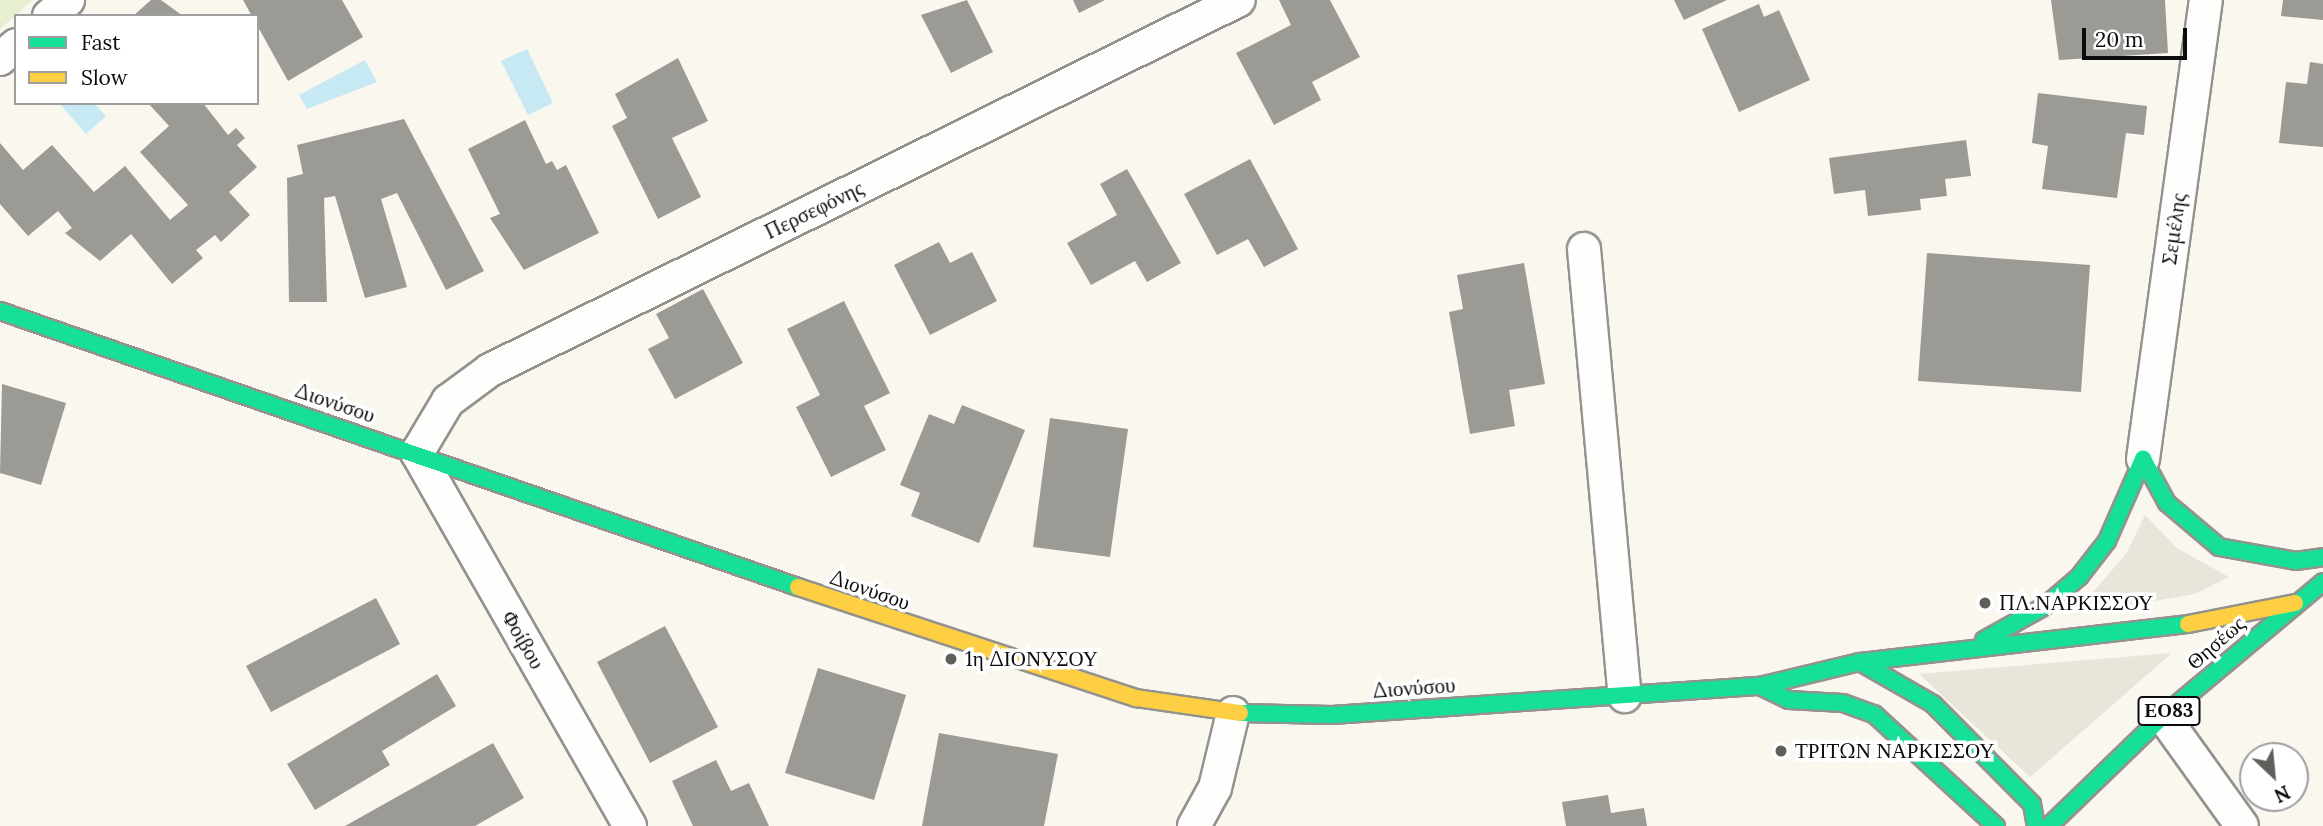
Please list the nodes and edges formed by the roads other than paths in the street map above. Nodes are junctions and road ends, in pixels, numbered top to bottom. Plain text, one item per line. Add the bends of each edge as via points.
1 (68, 0) edge
2 (1239, 0) edge
3 (2206, 0) edge
4 (52, 14) edge
5 (14, 47) edge
6 (0, 59) edge
7 (1584, 249) dead end
8 (0, 312) edge
9 (417, 453) junction
10 (2143, 459) junction
11 (2323, 557) edge
12 (2323, 582) edge
13 (2295, 603) junction
14 (1974, 646) junction
15 (1860, 662) junction
16 (1760, 686) junction
17 (1625, 695) junction
18 (1233, 713) junction
19 (2163, 716) junction
20 (1937, 767) junction
21 (1954, 818) dead end
22 (629, 826) edge
23 (1194, 826) edge
24 (1996, 826) edge
25 (2036, 826) edge
26 (2049, 826) edge
27 (2242, 826) edge

1 - 4 street
2 - 9 street, Περσεφόνης via 490,370 448,401
3 - 10 street, Σεμέλης
5 - 6 street
7 - 17 street
8 - 9 main road, Διονύσου
9 - 18 main road, Διονύσου via 988,653 1136,698
9 - 22 street, Φοίβου
10 - 11 main road via 2167,503 2219,547 2296,561
10 - 14 main road via 2107,541 2079,577 2045,606
12 - 13 main road, Θησέως / ΕΟ83
13 - 14 main road, Διονύσου via 2164,628
13 - 19 main road, Θησέως / ΕΟ83
14 - 15 main road, Διονύσου
15 - 16 main road, Διονύσου
15 - 25 main road via 1933,704 2032,804
16 - 17 main road, Διονύσου
16 - 20 main road, Διονύσου via 1789,700 1843,703 1874,714
17 - 18 main road, Διονύσου via 1332,715
18 - 23 street via 1220,775
19 - 26 main road, Θησέως / ΕΟ83
19 - 27 street
20 - 21 main road
20 - 24 main road, Διονύσου

